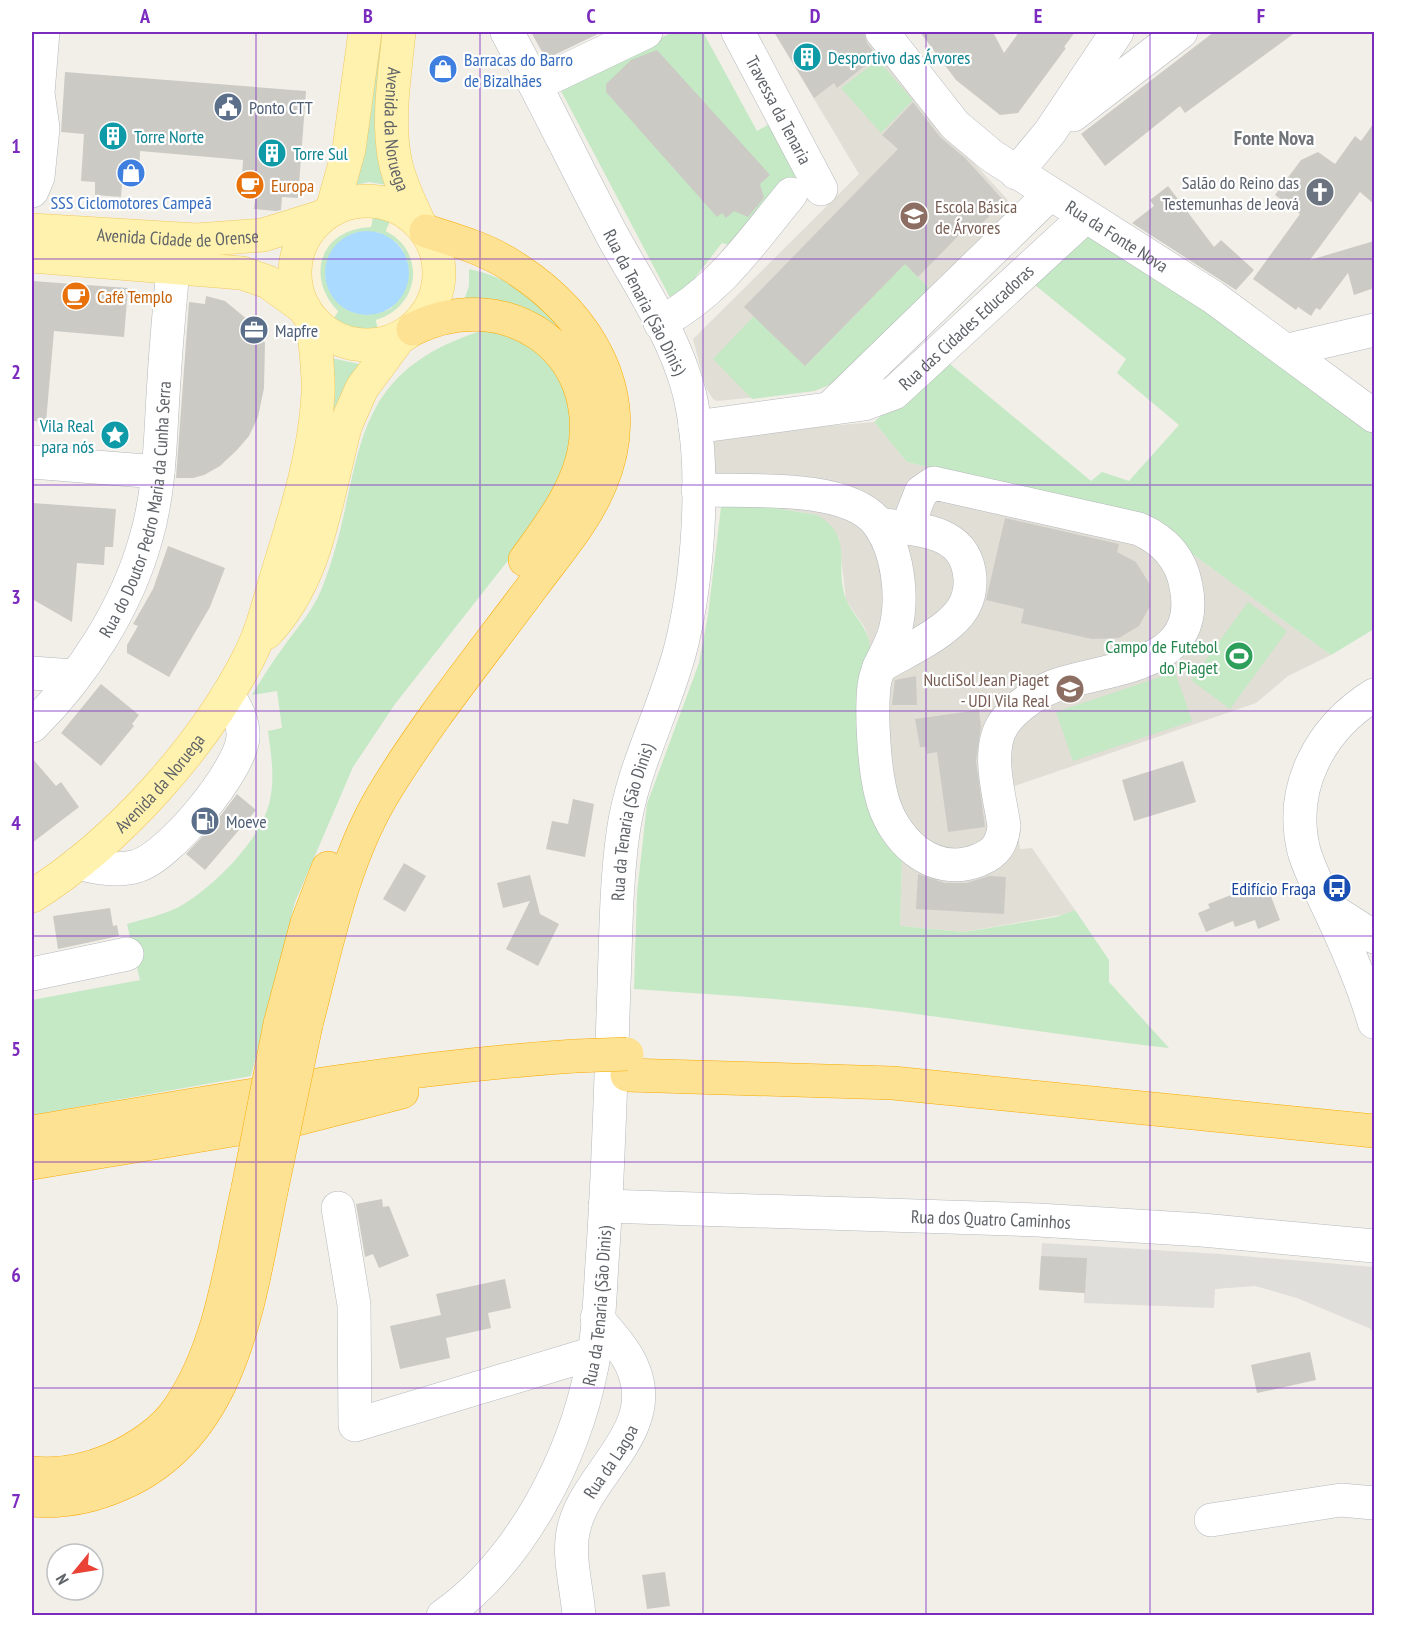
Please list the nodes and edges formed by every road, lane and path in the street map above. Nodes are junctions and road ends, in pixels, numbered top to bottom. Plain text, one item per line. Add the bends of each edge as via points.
1 (43, 32) edge
2 (364, 32) edge
3 (399, 32) edge
4 (507, 32) edge
5 (646, 32) edge
6 (738, 32) edge
7 (882, 32) edge
8 (1117, 32) edge
9 (1180, 32) edge
10 (536, 85) junction
11 (34, 98) edge
12 (1050, 132) junction
13 (1016, 174) junction
14 (32, 191) edge
15 (1049, 195) junction
16 (326, 213) junction
17 (1085, 217) junction
18 (422, 226) junction
19 (32, 230) edge
20 (32, 256) edge
21 (173, 267) junction
22 (309, 315) junction
23 (660, 323) junction
24 (1374, 330) edge
25 (406, 334) junction
26 (1288, 350) junction
27 (872, 366) junction
28 (890, 395) junction
29 (831, 407) junction
30 (1374, 416) edge
31 (695, 427) junction
32 (32, 462) edge
33 (158, 472) junction
34 (699, 490) junction
35 (892, 526) junction
36 (256, 643) junction
37 (879, 667) junction
38 (32, 673) edge
39 (73, 676) junction
40 (228, 694) junction
41 (1374, 695) edge
42 (32, 726) edge
43 (78, 863) junction
44 (32, 896) edge
45 (1329, 908) junction
46 (1374, 937) edge
47 (127, 954) dead end
48 (32, 974) edge
49 (1374, 1022) edge
50 (293, 1025) junction
51 (575, 1066) junction
52 (402, 1092) junction
53 (1374, 1118) edge
54 (32, 1131) edge
55 (32, 1150) edge
56 (32, 1162) edge
57 (260, 1187) junction
58 (605, 1206) junction
59 (338, 1208) dead end
60 (1374, 1246) edge
61 (597, 1318) junction
62 (594, 1353) junction
63 (32, 1473) edge
64 (32, 1500) edge
65 (1374, 1503) edge
66 (1210, 1520) dead end
67 (443, 1616) edge
68 (579, 1616) edge

1 - 11 street
2 - 16 main road, Avenida da Noruega via 349,149
3 - 18 main road, Avenida da Noruega via 393,147 399,174
4 - 10 street, Rua da Tenaria (São Dinis)
5 - 10 street
6 - 23 street, Travessa da Tenaria via 806,192 711,290
7 - 13 street, Rua da Fonte Nova via 955,125
8 - 12 street
9 - 12 street
10 - 23 street, Rua da Tenaria (São Dinis)
11 - 14 street via 43,128 38,177
12 - 13 street
13 - 15 street, Rua da Fonte Nova
15 - 17 street, Rua da Fonte Nova
15 - 27 street, Rua das Cidades Educadoras
16 - 18 main road via 360,201 376,201 406,211
16 - 19 main road, Avenida Cidade de Orense via 263,235 197,240
16 - 22 main road via 305,236 296,259 295,276
17 - 26 street, Rua da Fonte Nova via 1194,284
17 - 28 street, Rua das Cidades Educadoras
18 - 25 main road via 439,259 440,275 433,305
18 - 50 highway via 510,265 556,300 575,321 602,364 611,390 613,440 600,485 583,516 422,736 370,818
20 - 21 main road, Avenida Cidade de Orense
21 - 22 main road, Avenida Cidade de Orense via 249,275 268,282
21 - 33 street, Rua do Doutor Pedro Maria da Cunha Serra
22 - 25 main road via 335,338 360,345 373,346
22 - 36 main road via 318,381 313,432 292,524
23 - 31 street, Rua da Tenaria (São Dinis) via 683,374
24 - 26 street
25 - 36 main road via 362,388 350,412 298,591 278,621
25 - 50 highway via 433,319 483,315 529,326 547,337 565,356 576,376 584,403 584,453 566,499 550,526 368,783 324,876 304,934
26 - 30 street, Rua da Fonte Nova
27 - 28 street via 875,384
27 - 29 street, Rua das Cidades Educadoras
28 - 29 street, Rua das Cidades Educadoras via 870,403
29 - 31 street, Rua das Cidades Educadoras
31 - 34 street, Rua da Tenaria (São Dinis)
32 - 33 street
33 - 39 street, Rua do Doutor Pedro Maria da Cunha Serra via 138,564 114,616
34 - 35 street via 837,498
34 - 58 street, Rua da Tenaria (São Dinis) via 681,647 636,772 623,832 615,930
35 - 37 street via 890,547 897,586 895,630
35 - 37 street via 954,542 969,567 968,600 939,632
35 - 37 street via 921,492 934,483 1139,529 1164,543 1181,569 1188,597 1186,624 1150,660 1057,685 1029,699 1004,722 995,747 1003,839 987,856 960,866 921,855 902,838 888,813 879,785 876,749 873,692
36 - 40 main road, Avenida da Noruega
38 - 39 street
39 - 42 street, Rua do Doutor Pedro Maria da Cunha Serra
40 - 43 main road, Avenida da Noruega via 147,799
40 - 43 street via 243,727 238,756 224,783 172,842 137,867 106,869
41 - 45 street via 1349,712 1329,733 1313,762 1303,794 1300,823 1305,852
43 - 44 main road, Avenida da Noruega
45 - 46 street
45 - 49 street
47 - 48 street
50 - 57 highway, bridge
51 - 52 highway
51 - 53 highway via 627,1065
51 - 54 highway via 487,1062 328,1083
52 - 55 highway
52 - 56 highway via 293,1120
57 - 63 highway via 210,1344 178,1410 157,1432 124,1454 94,1467 62,1475
57 - 64 highway via 252,1280 232,1354 221,1384 189,1435 158,1464 119,1485 75,1499
58 - 60 street, Rua dos Quatro Caminhos via 1050,1221
58 - 61 street, Rua da Tenaria (São Dinis)
59 - 62 street via 354,1305 355,1425
61 - 62 street, Rua da Tenaria (São Dinis)
61 - 68 street, Rua da Lagoa via 634,1370 639,1390 638,1411 631,1431 585,1499 574,1526 572,1552
62 - 67 street, Rua da Tenaria (São Dinis) via 577,1422 542,1498 495,1568
65 - 66 street via 1341,1500

